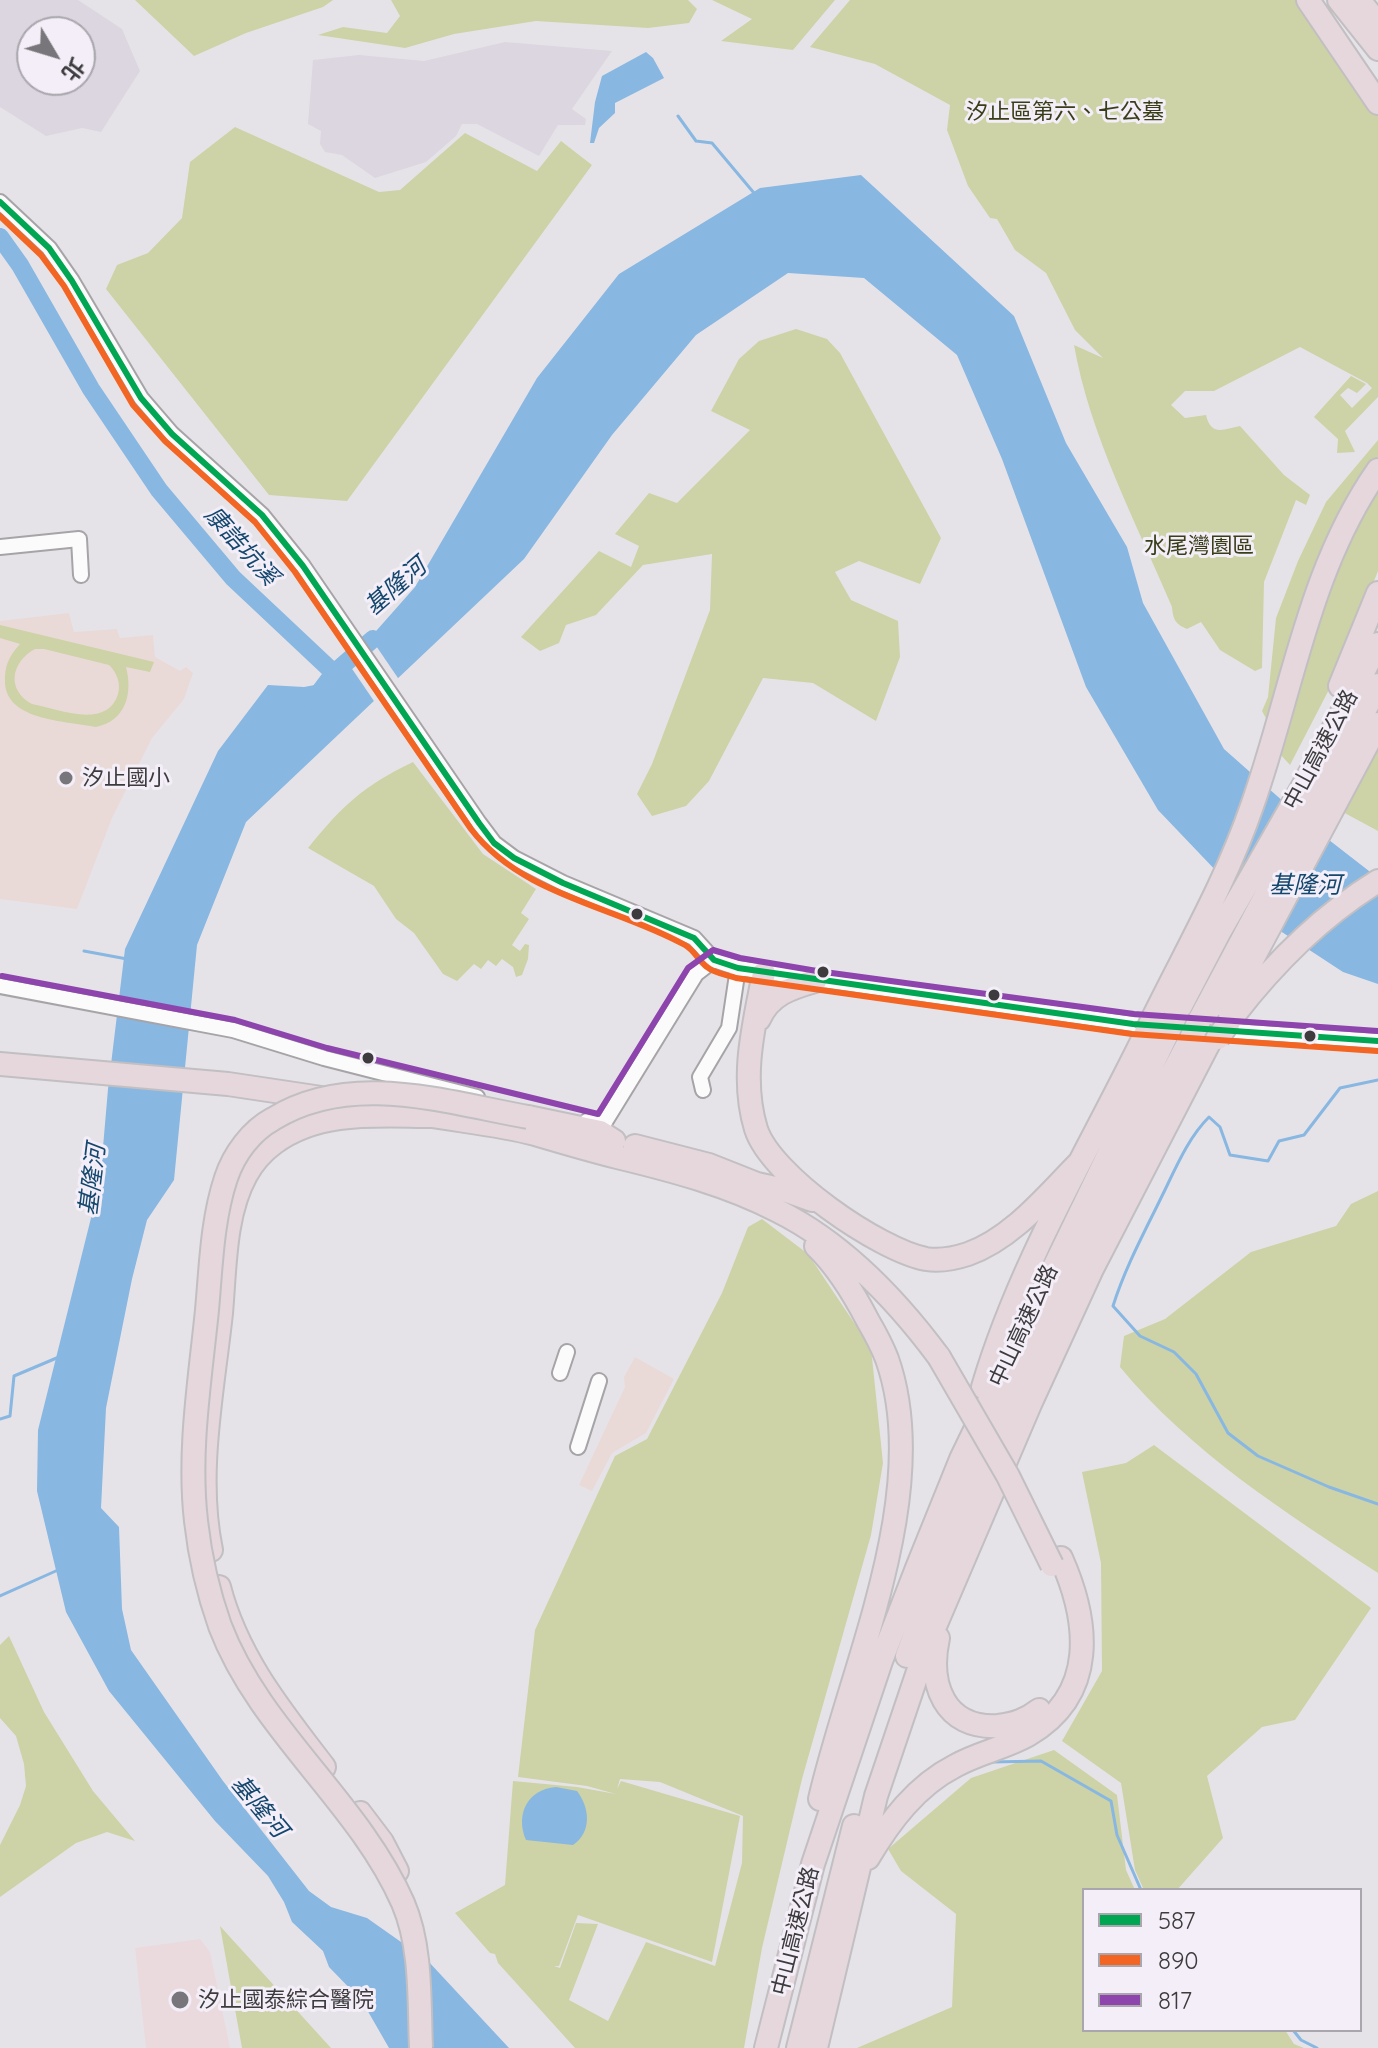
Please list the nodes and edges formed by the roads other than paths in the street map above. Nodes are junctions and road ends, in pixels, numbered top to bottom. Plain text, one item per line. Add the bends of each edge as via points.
1 (1308, 0) edge
2 (1316, 0) edge
3 (1339, 0) edge
4 (1359, 0) edge
5 (1378, 24) edge
6 (1378, 49) edge
7 (1378, 77) edge
8 (1378, 103) edge
9 (0, 202) edge
10 (1378, 470) edge
11 (0, 547) edge
12 (81, 575) dead end
13 (1378, 593) edge
14 (1378, 644) edge
15 (1378, 685) edge
16 (1378, 724) edge
17 (1311, 795) junction
18 (1378, 881) edge
19 (714, 960) junction
20 (738, 968) junction
21 (764, 973) junction
22 (815, 981) junction
23 (0, 986) edge
24 (1160, 1025) junction
25 (1212, 1029) junction
26 (753, 1035) junction
27 (1378, 1041) edge
28 (0, 1064) edge
29 (703, 1090) dead end
30 (433, 1116) junction
31 (532, 1126) junction
32 (1080, 1162) junction
33 (755, 1192) junction
34 (825, 1206) junction
35 (567, 1352) dead end
36 (560, 1373) dead end
37 (599, 1381) dead end
38 (578, 1447) dead end
39 (961, 1459) junction
40 (1056, 1561) junction
41 (951, 1589) junction
42 (813, 1864) junction
43 (860, 1873) junction
44 (421, 2048) edge
45 (428, 2048) edge
46 (766, 2048) edge
47 (798, 2048) edge
48 (816, 2048) edge

1 - 8 highway
2 - 7 highway
3 - 6 highway
4 - 5 highway
9 - 19 street via 49,248 141,398 172,434 262,515 303,566 486,833 514,858 567,885 694,938
10 - 24 highway via 1329,561 1251,809
11 - 12 street via 79,539
13 - 17 highway
14 - 17 highway, 中山高速公路
15 - 17 highway, 中山高速公路
16 - 17 highway
17 - 24 highway, 中山高速公路
17 - 25 highway, 中山高速公路
18 - 25 highway via 1319,923
19 - 20 street
19 - 23 street via 696,974 603,1125 224,1029
20 - 21 street
20 - 29 street via 729,1028 700,1077
21 - 22 street
21 - 26 highway
22 - 26 highway via 789,988 768,1003
22 - 27 street via 1133,1024
24 - 32 highway
24 - 39 highway, 中山高速公路
25 - 41 highway via 1092,1269
25 - 47 highway, 中山高速公路 via 1089,1232 938,1570 860,1802
26 - 34 highway via 749,1081 757,1133 780,1166
28 - 30 highway via 228,1084
30 - 31 highway
30 - 45 highway, bridge via 349,1116 299,1128 273,1143 246,1176 231,1222 206,1475 208,1535 224,1606 256,1675 382,1842 415,1913
31 - 33 highway via 721,1187
31 - 33 highway via 600,1132 614,1141 709,1165
31 - 44 highway, bridge via 389,1092 358,1092 301,1105 271,1119 237,1155 227,1174 213,1237 194,1451 203,1570 239,1665 365,1837 403,1903 419,1988
32 - 34 highway via 994,1241 948,1259 927,1259 893,1248
32 - 39 highway via 1018,1285
33 - 34 highway via 784,1190
33 - 40 highway, bridge via 863,1270 946,1356
33 - 42 highway via 821,1251 858,1300 887,1359 900,1422 898,1510 820,1797
35 - 36 street
37 - 38 street
39 - 42 highway, 中山高速公路 via 881,1661
40 - 41 highway via 1070,1656 1053,1697 1013,1725 976,1725 947,1707 938,1689 937,1642
40 - 43 highway via 1078,1603 1083,1634 1078,1673 1064,1703 1026,1736 954,1766 923,1788 883,1832
41 - 43 highway via 876,1796
42 - 46 highway, 中山高速公路
43 - 48 highway

